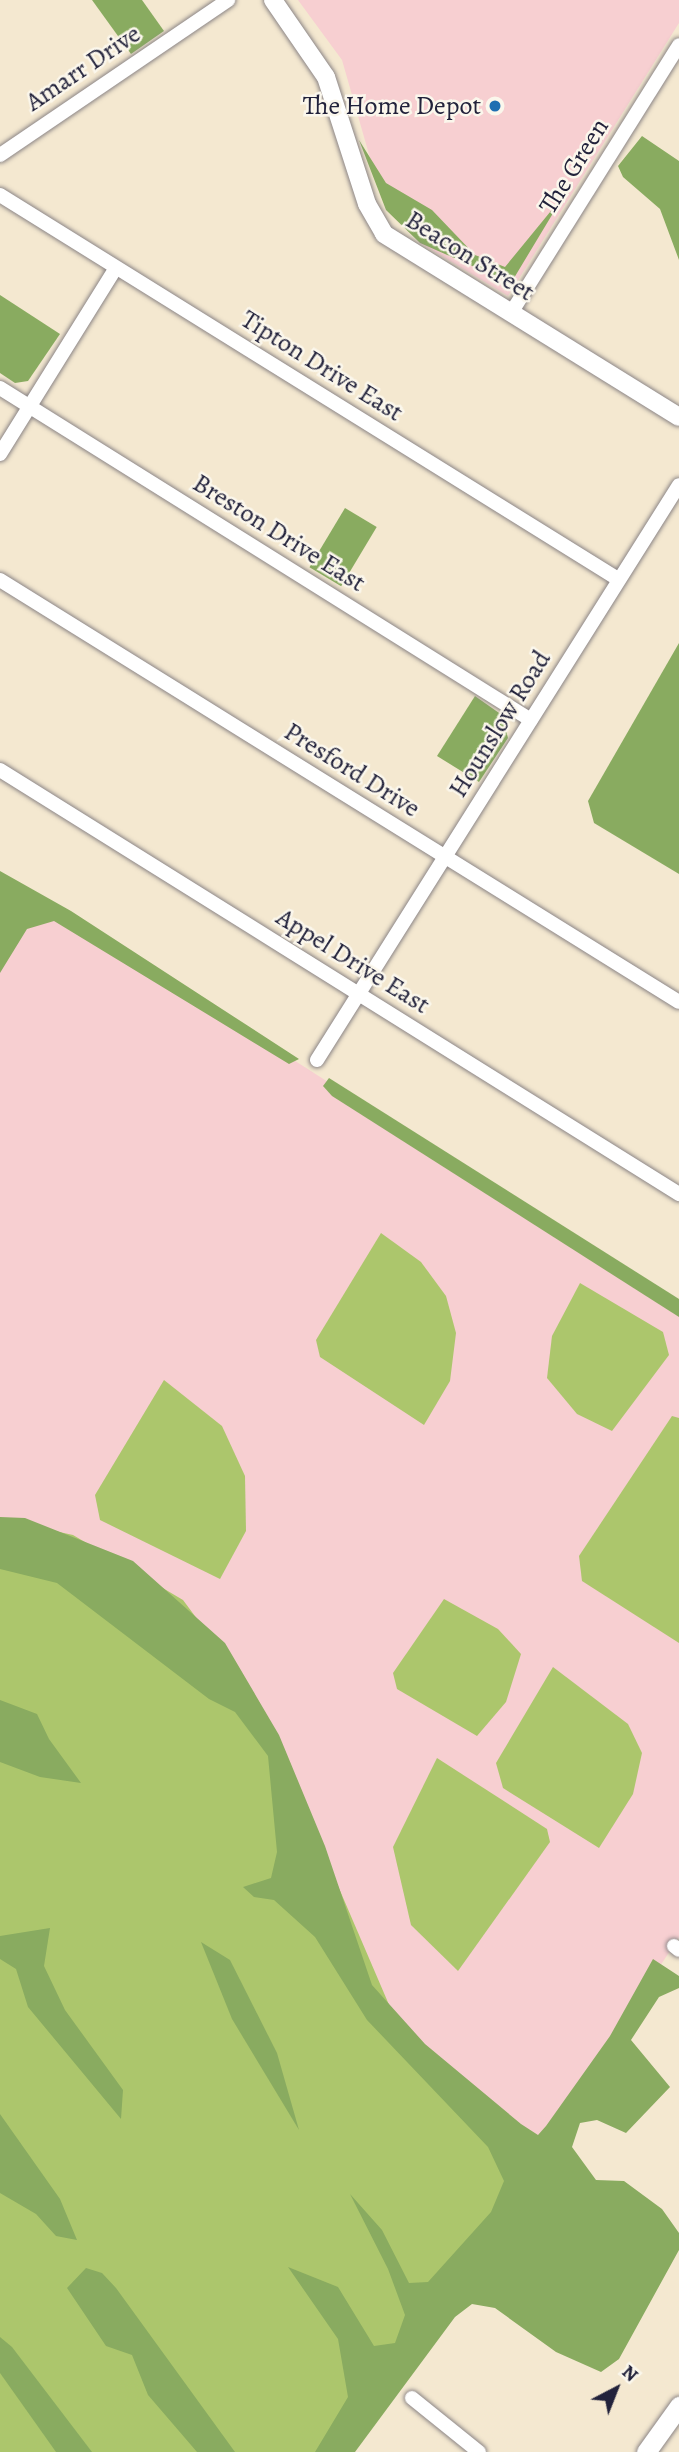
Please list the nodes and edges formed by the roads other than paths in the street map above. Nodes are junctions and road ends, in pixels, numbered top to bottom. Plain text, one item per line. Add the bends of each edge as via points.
1 (229, 0) edge
2 (273, 0) edge
3 (679, 45) edge
4 (0, 155) edge
5 (0, 194) edge
6 (116, 268) junction
7 (511, 313) junction
8 (0, 388) edge
9 (30, 407) junction
10 (679, 417) edge
11 (0, 454) edge
12 (679, 485) edge
13 (618, 579) junction
14 (0, 580) edge
15 (531, 720) junction
16 (0, 770) edge
17 (447, 858) junction
18 (361, 995) junction
19 (679, 1002) edge
20 (317, 1060) dead end
21 (679, 1194) edge
22 (412, 2398) dead end
23 (676, 2419) edge
24 (479, 2452) edge
25 (646, 2452) edge

1 - 4 street, Amarr Drive
2 - 7 street, Beacon Street via 326,76 367,204 384,234
3 - 7 street, The Green
5 - 6 street, Tipton Drive East
6 - 9 street
6 - 13 street, Tipton Drive East
7 - 10 street, Beacon Street
8 - 9 street, Breston Drive East
9 - 11 street
9 - 15 street, Breston Drive East
12 - 13 street, Hounslow Road
13 - 15 street, Hounslow Road
14 - 17 street, Presford Drive
15 - 17 street, Hounslow Road
16 - 18 street, Appel Drive East
17 - 18 street, Hounslow Road
17 - 19 street, Presford Drive
18 - 20 street, Hounslow Road
18 - 21 street, Appel Drive East
22 - 24 street
23 - 25 main road

